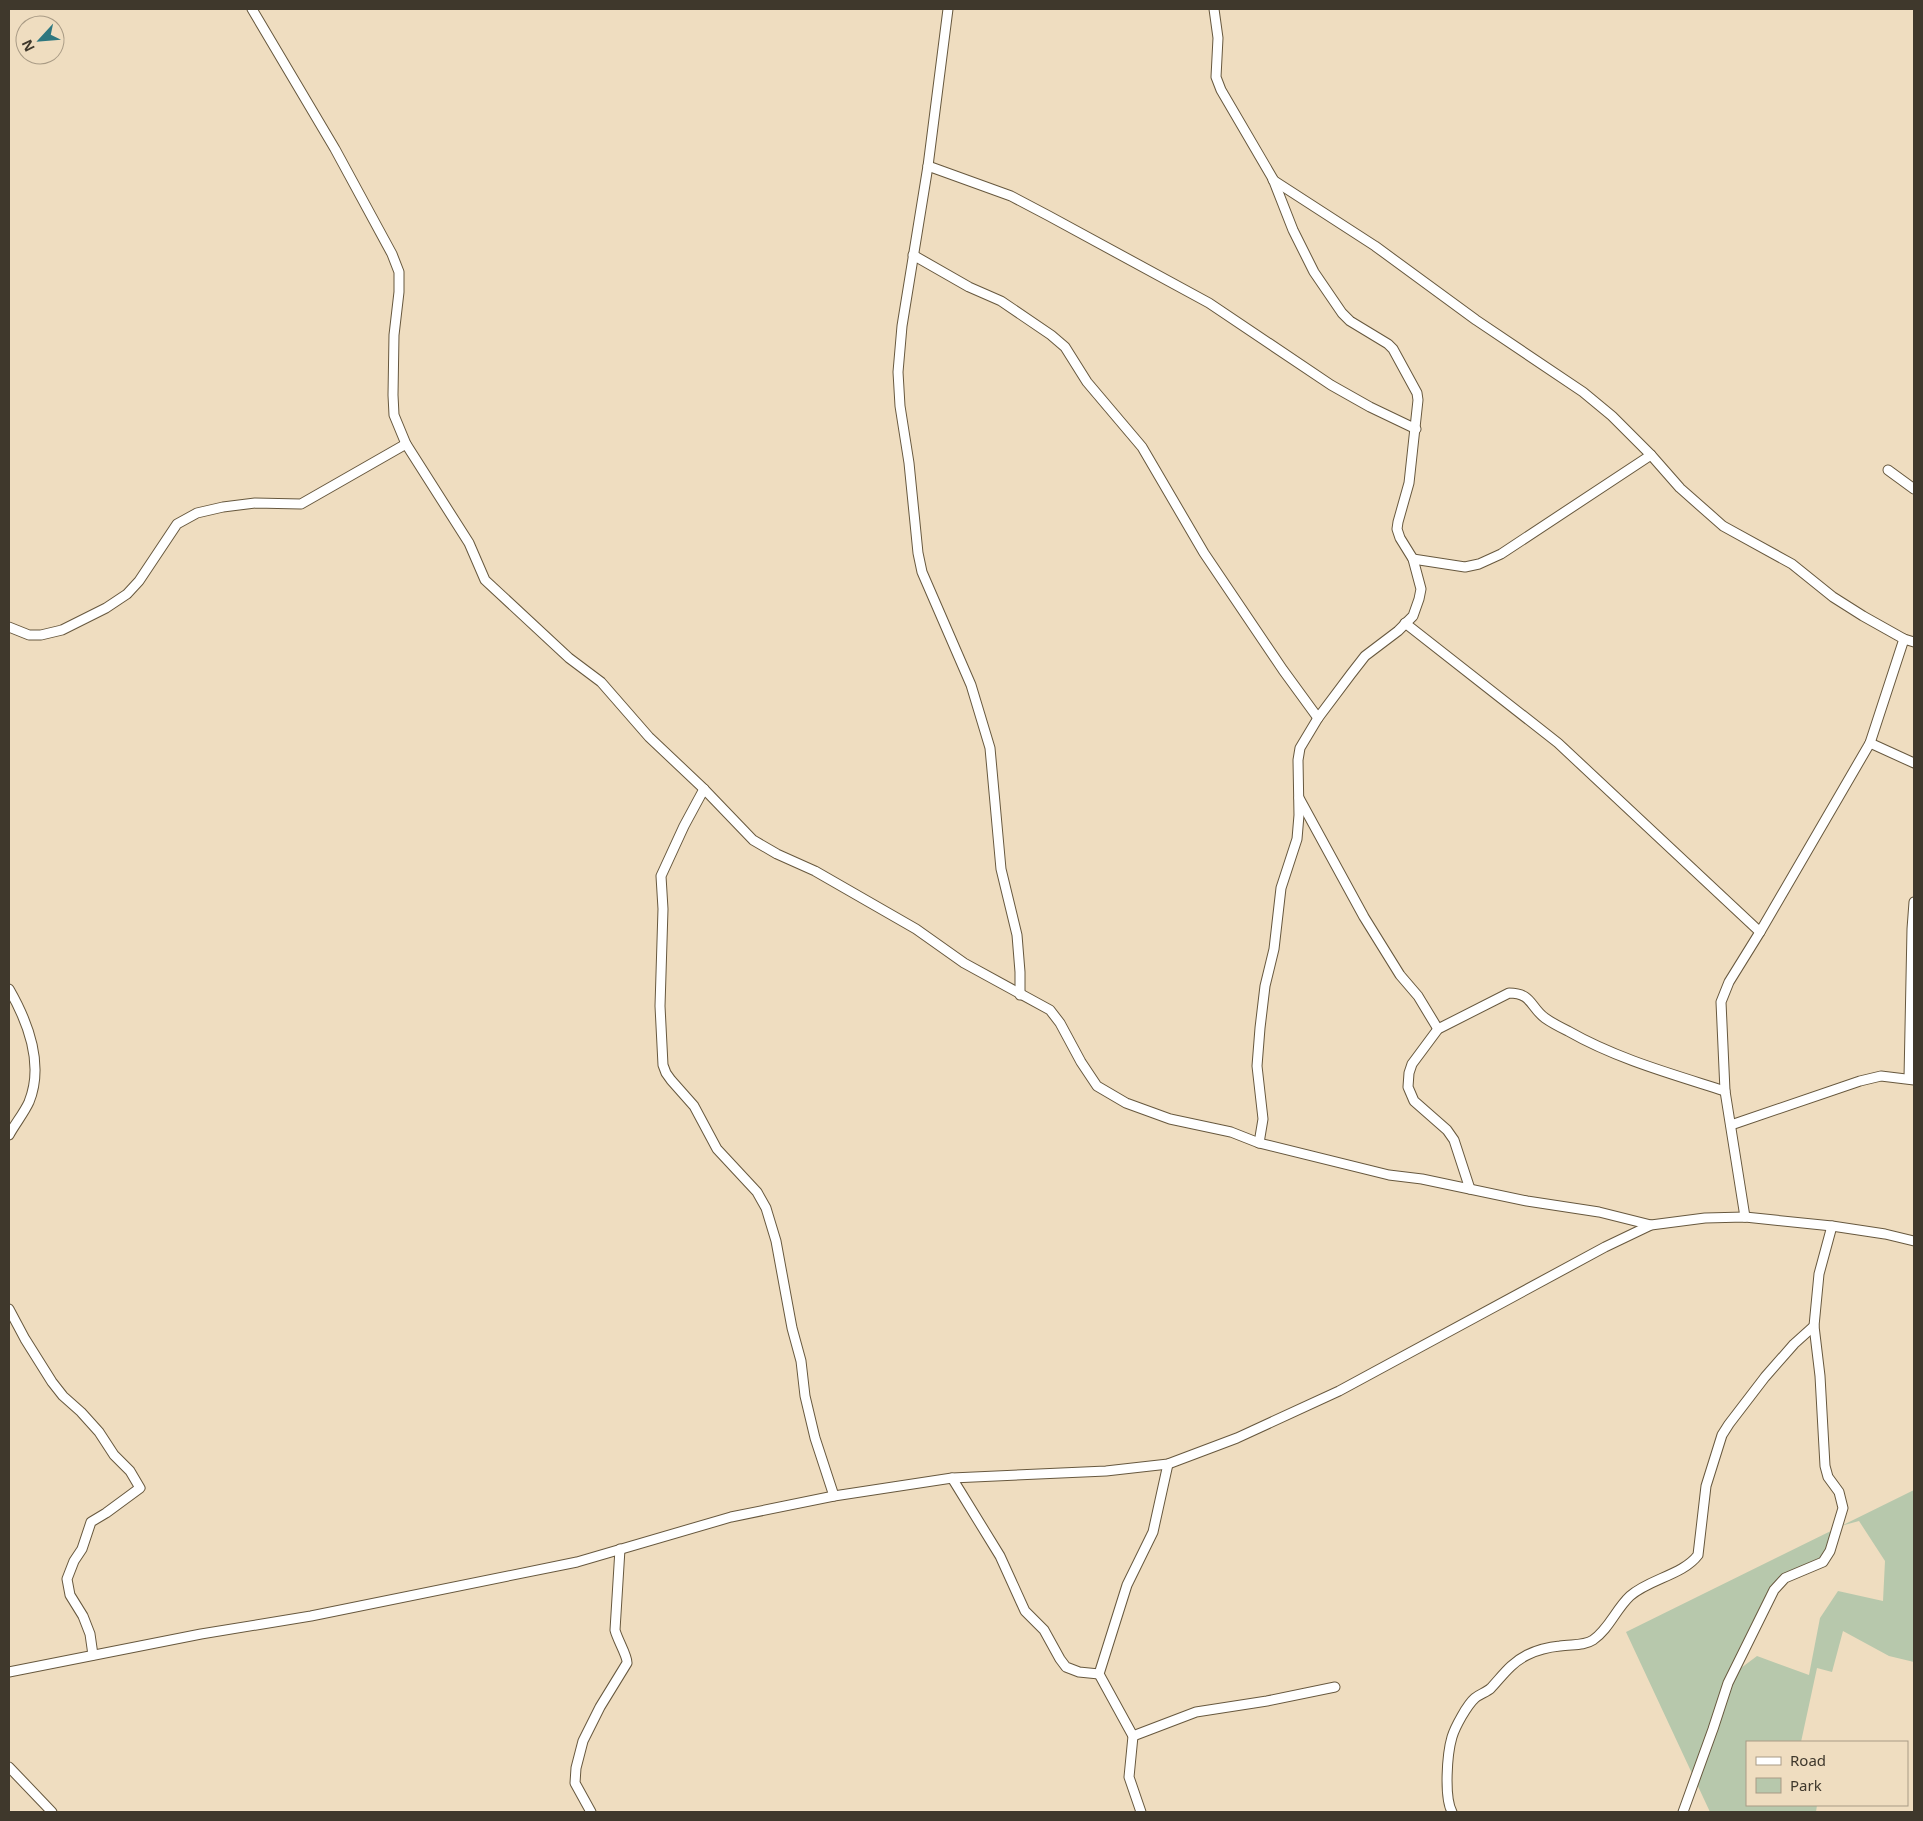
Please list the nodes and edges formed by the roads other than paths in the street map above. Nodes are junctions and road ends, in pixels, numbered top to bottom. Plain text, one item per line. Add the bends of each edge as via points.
1 (252, 9) edge
2 (948, 9) edge
3 (1214, 9) edge
4 (928, 166) junction
5 (1272, 179) junction
6 (913, 255) junction
7 (1416, 428) junction
8 (406, 444) junction
9 (1651, 455) junction
10 (1888, 470) dead end
11 (1914, 488) edge
12 (1413, 559) junction
13 (1405, 623) junction
14 (9, 627) edge
15 (1904, 639) junction
16 (1914, 642) edge
17 (1318, 718) junction
18 (1870, 744) junction
19 (1914, 763) edge
20 (704, 789) junction
21 (1298, 797) junction
22 (1914, 902) edge
23 (1760, 932) junction
24 (9, 989) edge
25 (1020, 995) junction
26 (1438, 1029) junction
27 (1912, 1079) edge
28 (1725, 1091) junction
29 (1731, 1125) junction
30 (9, 1134) edge
31 (1259, 1143) junction
32 (1470, 1189) junction
33 (1745, 1217) junction
34 (1652, 1225) junction
35 (1832, 1226) junction
36 (1914, 1241) edge
37 (9, 1309) edge
38 (1814, 1326) junction
39 (1168, 1464) junction
40 (952, 1478) junction
41 (834, 1496) junction
42 (620, 1549) junction
43 (93, 1655) junction
44 (9, 1672) edge
45 (1099, 1674) junction
46 (1335, 1687) dead end
47 (1132, 1736) junction
48 (9, 1767) edge
49 (52, 1812) edge
50 (591, 1812) edge
51 (1141, 1812) edge
52 (1452, 1812) edge
53 (1683, 1812) edge

1 - 8 street via 330,141 399,272 393,395 394,415
2 - 4 street
3 - 5 street via 1218,38 1216,77
4 - 6 street
4 - 7 street via 1011,196 1049,216 1209,303 1330,385
5 - 7 street via 1314,272 1350,321 1388,344 1418,393
5 - 9 street via 1375,246 1476,320 1583,392
6 - 17 street via 1001,301 1065,347 1087,382 1142,447 1204,553
6 - 25 street via 898,372 918,553 922,572 971,685 990,748 1001,869 1017,935
7 - 12 street via 1409,483 1398,522 1400,538
8 - 14 street via 301,504 255,503 222,506 197,513 177,524 127,594 62,630 29,635
8 - 20 street via 469,543 485,580 569,658 601,682 649,737
9 - 12 street via 1501,554 1479,564 1465,568
9 - 15 street via 1680,488 1723,526 1778,555 1833,597
10 - 11 street
12 - 13 street via 1421,589 1413,616
13 - 17 street via 1365,656
13 - 23 street via 1558,743
15 - 16 street
15 - 18 street
17 - 21 street via 1300,748
18 - 19 street
18 - 23 street
20 - 25 street via 753,840 815,871 916,929 964,963
20 - 41 street via 661,876 663,1065 671,1080 694,1106 717,1149 757,1192 766,1208 801,1361 805,1396
21 - 26 street via 1364,917
21 - 31 street via 1297,839 1281,888 1260,1028 1257,1066 1263,1119
22 - 27 street
23 - 28 street via 1729,982 1721,1002
24 - 30 street via 21,1010 35,1056 35,1082 28,1103
25 - 31 street via 1050,1010 1097,1086 1126,1103 1170,1119 1231,1132
26 - 28 street via 1509,994 1518,994 1527,998 1544,1018 1578,1037 1626,1058
26 - 32 street via 1412,1064 1408,1087 1414,1101 1454,1140
27 - 29 street via 1881,1076 1860,1081
28 - 29 street
29 - 33 street
31 - 32 street via 1390,1175
32 - 34 street
33 - 34 street
33 - 35 street
34 - 39 street via 1339,1390 1237,1438
35 - 36 street
35 - 38 street via 1819,1274
37 - 43 street via 52,1382 99,1432 114,1455 130,1470 140,1488 91,1522 67,1579 70,1595 90,1634
38 - 52 street via 1765,1377 1722,1435 1706,1486 1698,1556 1693,1562 1629,1597 1594,1639 1527,1655 1507,1668 1490,1689 1474,1698 1452,1738 1446,1782
38 - 53 street via 1825,1466 1828,1477 1839,1492 1843,1508 1830,1551 1823,1562 1786,1578 1774,1590 1728,1682
39 - 40 street via 1106,1471
39 - 45 street via 1153,1532 1127,1585
40 - 41 street
40 - 45 street via 1000,1556 1025,1611 1044,1630 1066,1667
41 - 42 street via 731,1517
42 - 43 street via 577,1562 445,1589
42 - 50 street via 615,1630 628,1658 627,1663 583,1741 575,1774 575,1783
43 - 44 street
45 - 47 street
46 - 47 street via 1196,1712
47 - 51 street via 1129,1777
48 - 49 street

